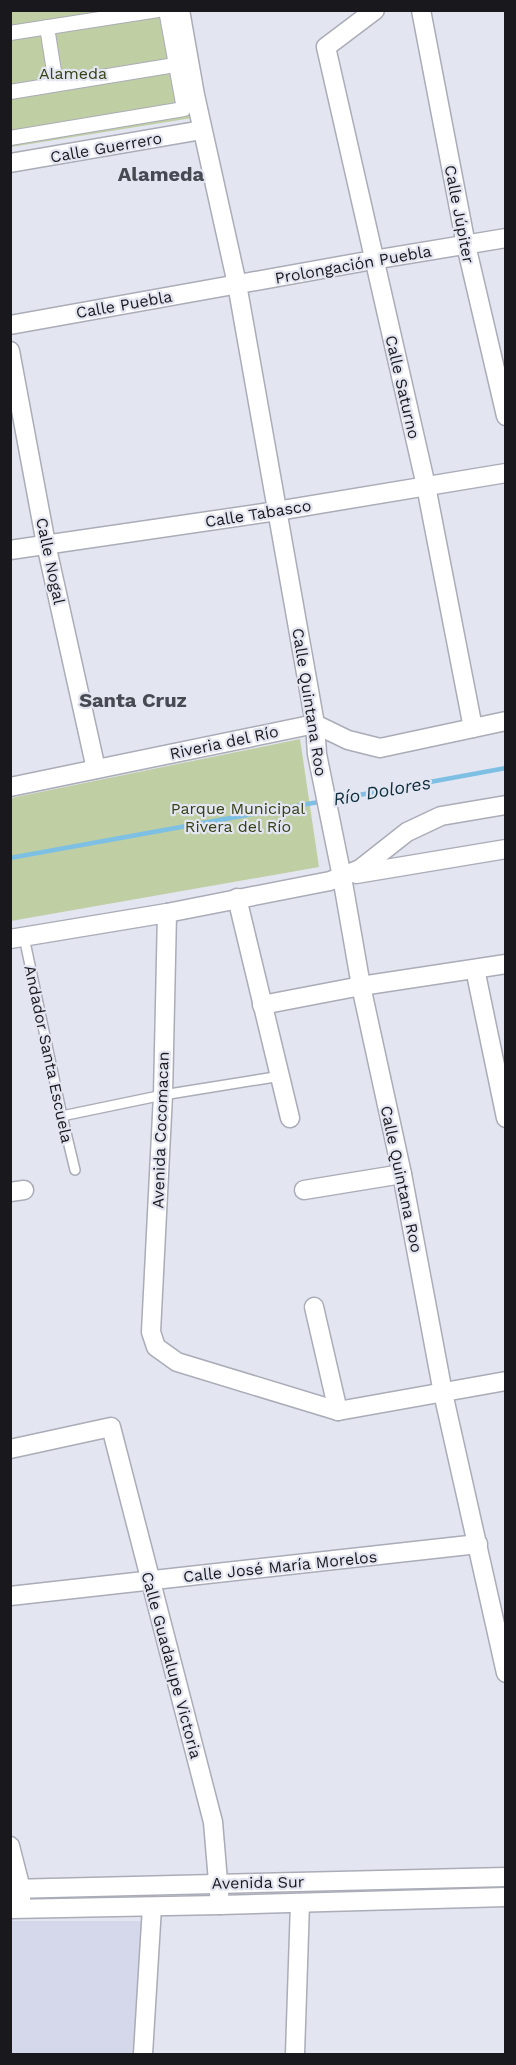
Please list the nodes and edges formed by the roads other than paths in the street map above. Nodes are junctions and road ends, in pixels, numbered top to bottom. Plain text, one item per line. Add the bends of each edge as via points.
1 (158, 10) edge
2 (166, 10) edge
3 (180, 10) edge
4 (375, 10) edge
5 (421, 10) edge
6 (98, 15) edge
7 (47, 27) junction
8 (10, 33) edge
9 (175, 65) junction
10 (56, 84) junction
11 (10, 92) edge
12 (202, 130) junction
13 (10, 138) edge
14 (10, 163) edge
15 (506, 238) edge
16 (466, 245) junction
17 (373, 260) junction
18 (237, 284) junction
19 (10, 325) edge
20 (10, 351) edge
21 (12, 371) edge
22 (506, 416) edge
23 (506, 473) edge
24 (426, 486) junction
25 (277, 511) junction
26 (46, 544) junction
27 (10, 550) edge
28 (506, 721) edge
29 (315, 724) junction
30 (473, 728) junction
31 (96, 769) junction
32 (10, 787) edge
33 (506, 805) edge
34 (506, 849) edge
35 (342, 877) junction
36 (237, 898) junction
37 (167, 913) junction
38 (17, 938) edge
39 (506, 964) edge
40 (475, 969) junction
41 (361, 986) junction
42 (262, 1005) junction
43 (281, 1076) junction
44 (163, 1095) junction
45 (504, 1098) edge
46 (62, 1116) junction
47 (290, 1118) dead end
48 (506, 1118) edge
49 (75, 1170) dead end
50 (402, 1174) junction
51 (304, 1190) dead end
52 (314, 1307) dead end
53 (506, 1381) edge
54 (443, 1393) junction
55 (338, 1411) junction
56 (10, 1449) edge
57 (478, 1544) junction
58 (150, 1581) junction
59 (10, 1596) edge
60 (506, 1673) edge
61 (10, 1846) edge
62 (506, 1877) edge
63 (219, 1882) junction
64 (16, 1889) edge
65 (506, 1897) edge
66 (300, 1904) junction
67 (220, 1905) junction
68 (152, 1907) junction
69 (16, 1909) edge
70 (143, 2055) edge
71 (295, 2055) edge

1 - 6 street
2 - 9 street
3 - 12 street, Calle Quintana Roo
4 - 17 street, Calle Saturno via 326,47
5 - 16 street, Calle Júpiter
6 - 7 street
7 - 8 street
7 - 10 street
9 - 10 street
9 - 13 street via 184,109
10 - 11 street
12 - 14 street, Calle Guerrero
12 - 18 street, Calle Quintana Roo
15 - 16 street, Prolongación Puebla
16 - 17 street, Prolongación Puebla
16 - 22 street, Calle Júpiter
17 - 18 street, Prolongación Puebla
17 - 24 street, Calle Saturno
18 - 19 street, Calle Puebla
18 - 25 street, Calle Quintana Roo
20 - 21 street, Calle Nogal
21 - 26 street, Calle Nogal
23 - 24 street, Calle Tabasco
24 - 25 street, Calle Tabasco
24 - 30 street, Calle Saturno
25 - 26 street, Calle Tabasco
25 - 29 street, Calle Quintana Roo
26 - 27 street, Calle Tabasco
26 - 31 street, Calle Nogal
28 - 30 street
29 - 30 street via 348,740 380,748
29 - 31 street, Riveria del Río
29 - 35 street, Calle Quintana Roo via 317,754
31 - 32 street, Riveria del Río
33 - 35 street via 441,816 407,832 360,869
34 - 35 street
35 - 36 street
35 - 41 street, Calle Quintana Roo
36 - 37 street
36 - 42 street
37 - 38 street
37 - 44 street, Avenida Cocomacan
38 - 46 lane, Andador Santa Escuela
39 - 40 street
40 - 41 street
40 - 45 street
41 - 42 street
41 - 50 street, Calle Quintana Roo
42 - 43 street
43 - 44 lane
43 - 47 street
44 - 46 lane
44 - 55 street, Avenida Cocomacan via 151,1332 156,1347 177,1362
45 - 48 street
46 - 49 lane, Andador Santa Escuela
50 - 51 street
50 - 54 street, Calle Quintana Roo
52 - 55 street
53 - 54 street
54 - 55 street
54 - 57 street, Calle Quintana Roo
56 - 58 street, Calle Guadalupe Victoria via 111,1427
57 - 58 street, Calle José María Morelos
57 - 60 street, Calle Quintana Roo
58 - 59 street, Calle José María Morelos
58 - 63 street, Calle Guadalupe Victoria via 213,1822
61 - 64 street
62 - 63 street, Avenida Sur
63 - 64 street, Avenida Sur
63 - 67 street, Calle Guadalupe Victoria
64 - 69 street
65 - 66 street, Avenida Sur
66 - 67 street, Avenida Sur
66 - 71 street
67 - 68 street, Avenida Sur
68 - 69 street, Avenida Sur
68 - 70 street

